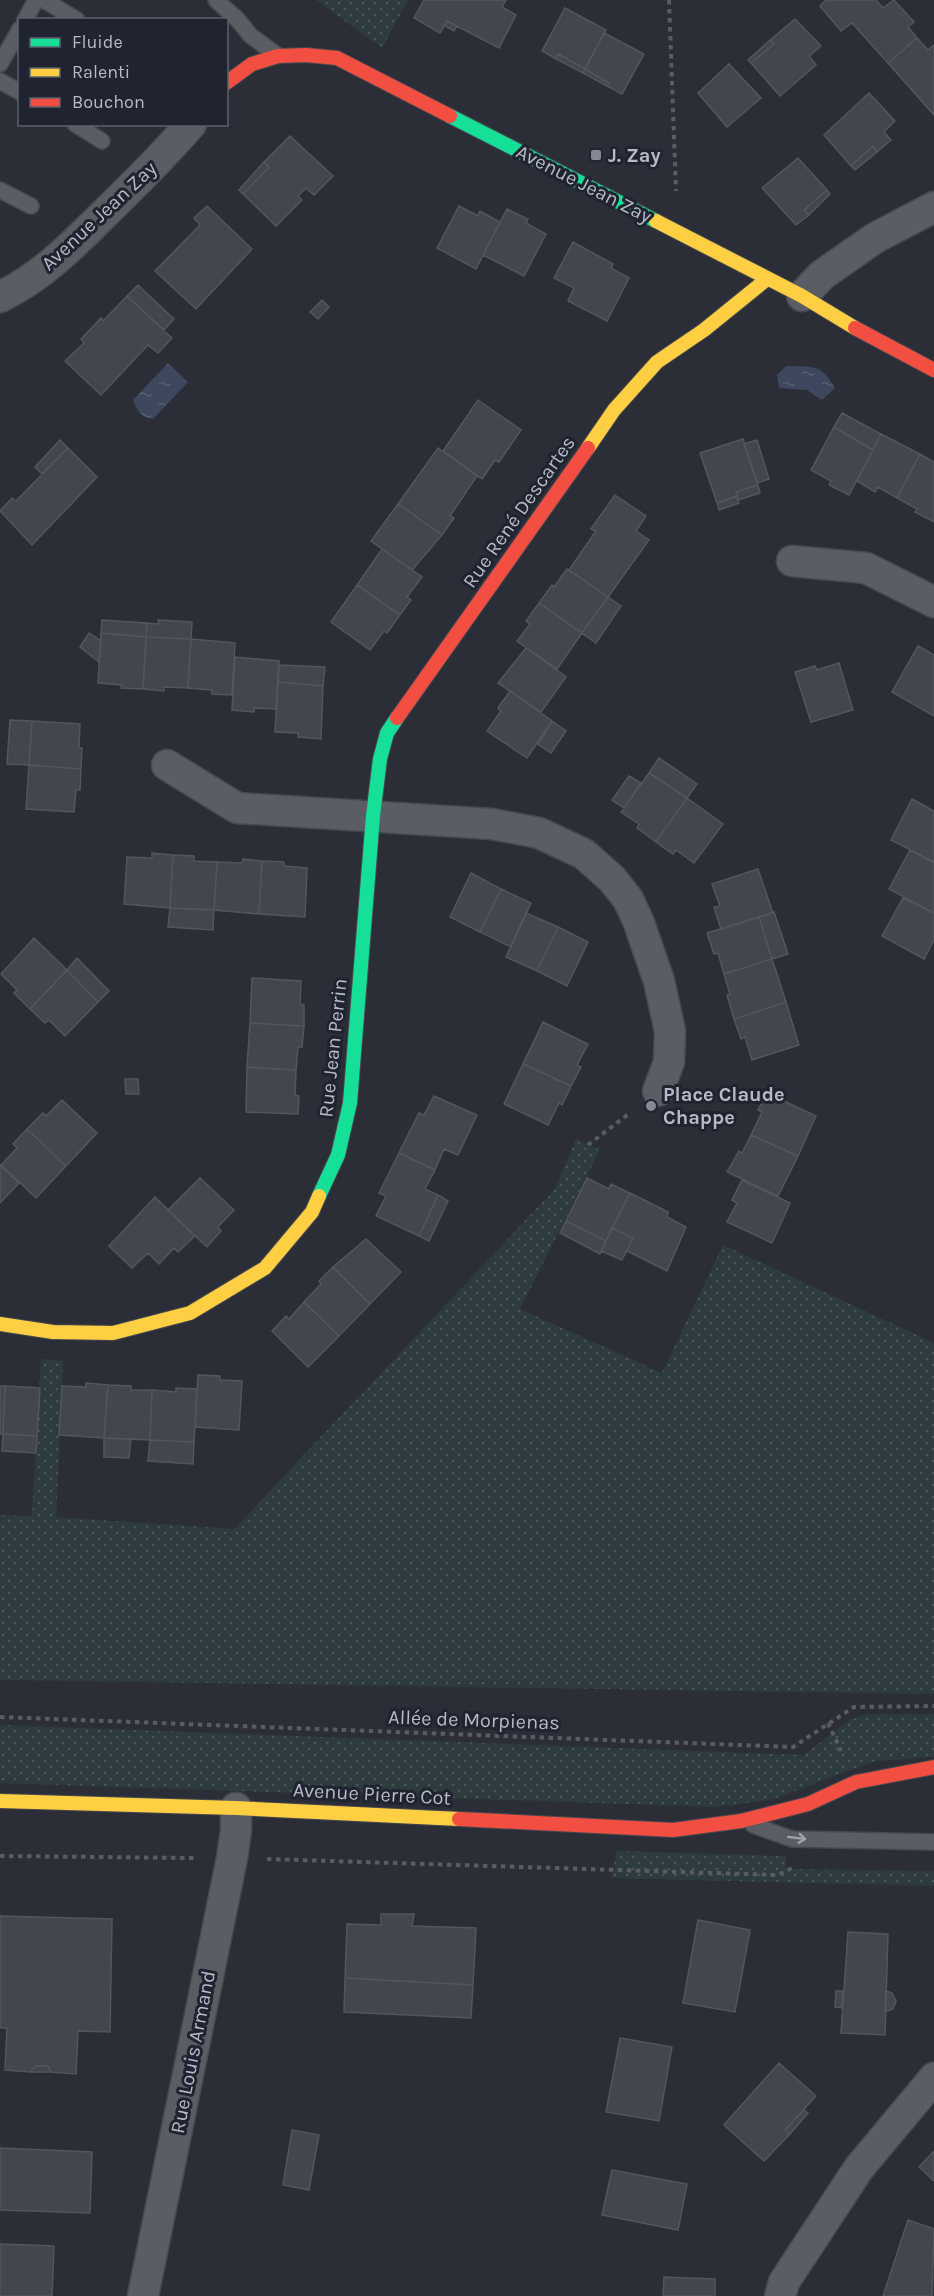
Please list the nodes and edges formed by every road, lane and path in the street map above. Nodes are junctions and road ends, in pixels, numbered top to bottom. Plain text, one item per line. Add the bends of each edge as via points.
1 (36, 0) edge
2 (44, 0) edge
3 (216, 0) edge
4 (669, 0) edge
5 (26, 18) edge
6 (74, 18) edge
7 (18, 32) edge
8 (277, 55) junction
9 (0, 64) edge
10 (0, 81) edge
11 (228, 82) edge
12 (18, 91) edge
13 (78, 126) edge
14 (189, 126) edge
15 (102, 141) dead end
16 (0, 190) edge
17 (677, 194) dead end
18 (31, 206) dead end
19 (934, 207) edge
20 (767, 279) junction
21 (802, 296) junction
22 (0, 297) edge
23 (934, 370) edge
24 (792, 561) dead end
25 (934, 602) edge
26 (166, 765) dead end
27 (374, 816) junction
28 (658, 1091) joint
29 (588, 1145) dead end
30 (0, 1324) edge
31 (934, 1706) edge
32 (0, 1717) edge
33 (934, 1767) edge
34 (0, 1801) edge
35 (236, 1808) junction
36 (741, 1821) junction
37 (934, 1842) edge
38 (0, 1856) edge
39 (232, 1858) junction
40 (796, 1865) dead end
41 (934, 2078) edge
42 (143, 2296) edge
43 (780, 2296) edge

1 - 5 lane
2 - 6 lane
3 - 8 lane via 251,36
4 - 17 path
7 - 9 lane
8 - 11 street, Avenue Jean Zay via 255,62
8 - 20 street, Avenue Jean Zay via 303,53 337,58
10 - 12 lane
13 - 15 lane
14 - 22 street, Avenue Jean Zay via 163,157 63,254
16 - 18 lane
19 - 21 street via 876,238 822,276
20 - 21 street, Avenue Jean Zay
20 - 27 street, Rue René Descartes via 657,362 614,410 387,733
21 - 23 street, Avenue Jean Zay
24 - 25 street via 866,568
26 - 27 street via 237,808
27 - 28 street via 492,824 539,833 584,854 612,879 639,922 663,994 670,1031 669,1062
27 - 30 street, Rue Jean Perrin via 350,1103 338,1155 312,1212 265,1268 190,1313 113,1333 53,1332
28 - 29 path
31 - 32 path, Allée de Morpienas via 854,1707 793,1747
33 - 36 street, Avenue Pierre Cot via 856,1782 808,1804
34 - 35 street, Avenue Pierre Cot
35 - 36 street, Avenue Pierre Cot via 673,1830
35 - 39 street, Rue Louis Armand
36 -> 37 lane, Avenue Pierre Cot via 792,1839
38 - 39 path
39 - 40 path via 778,1875
39 - 42 street, Rue Louis Armand
41 - 43 street via 859,2168 784,2282

